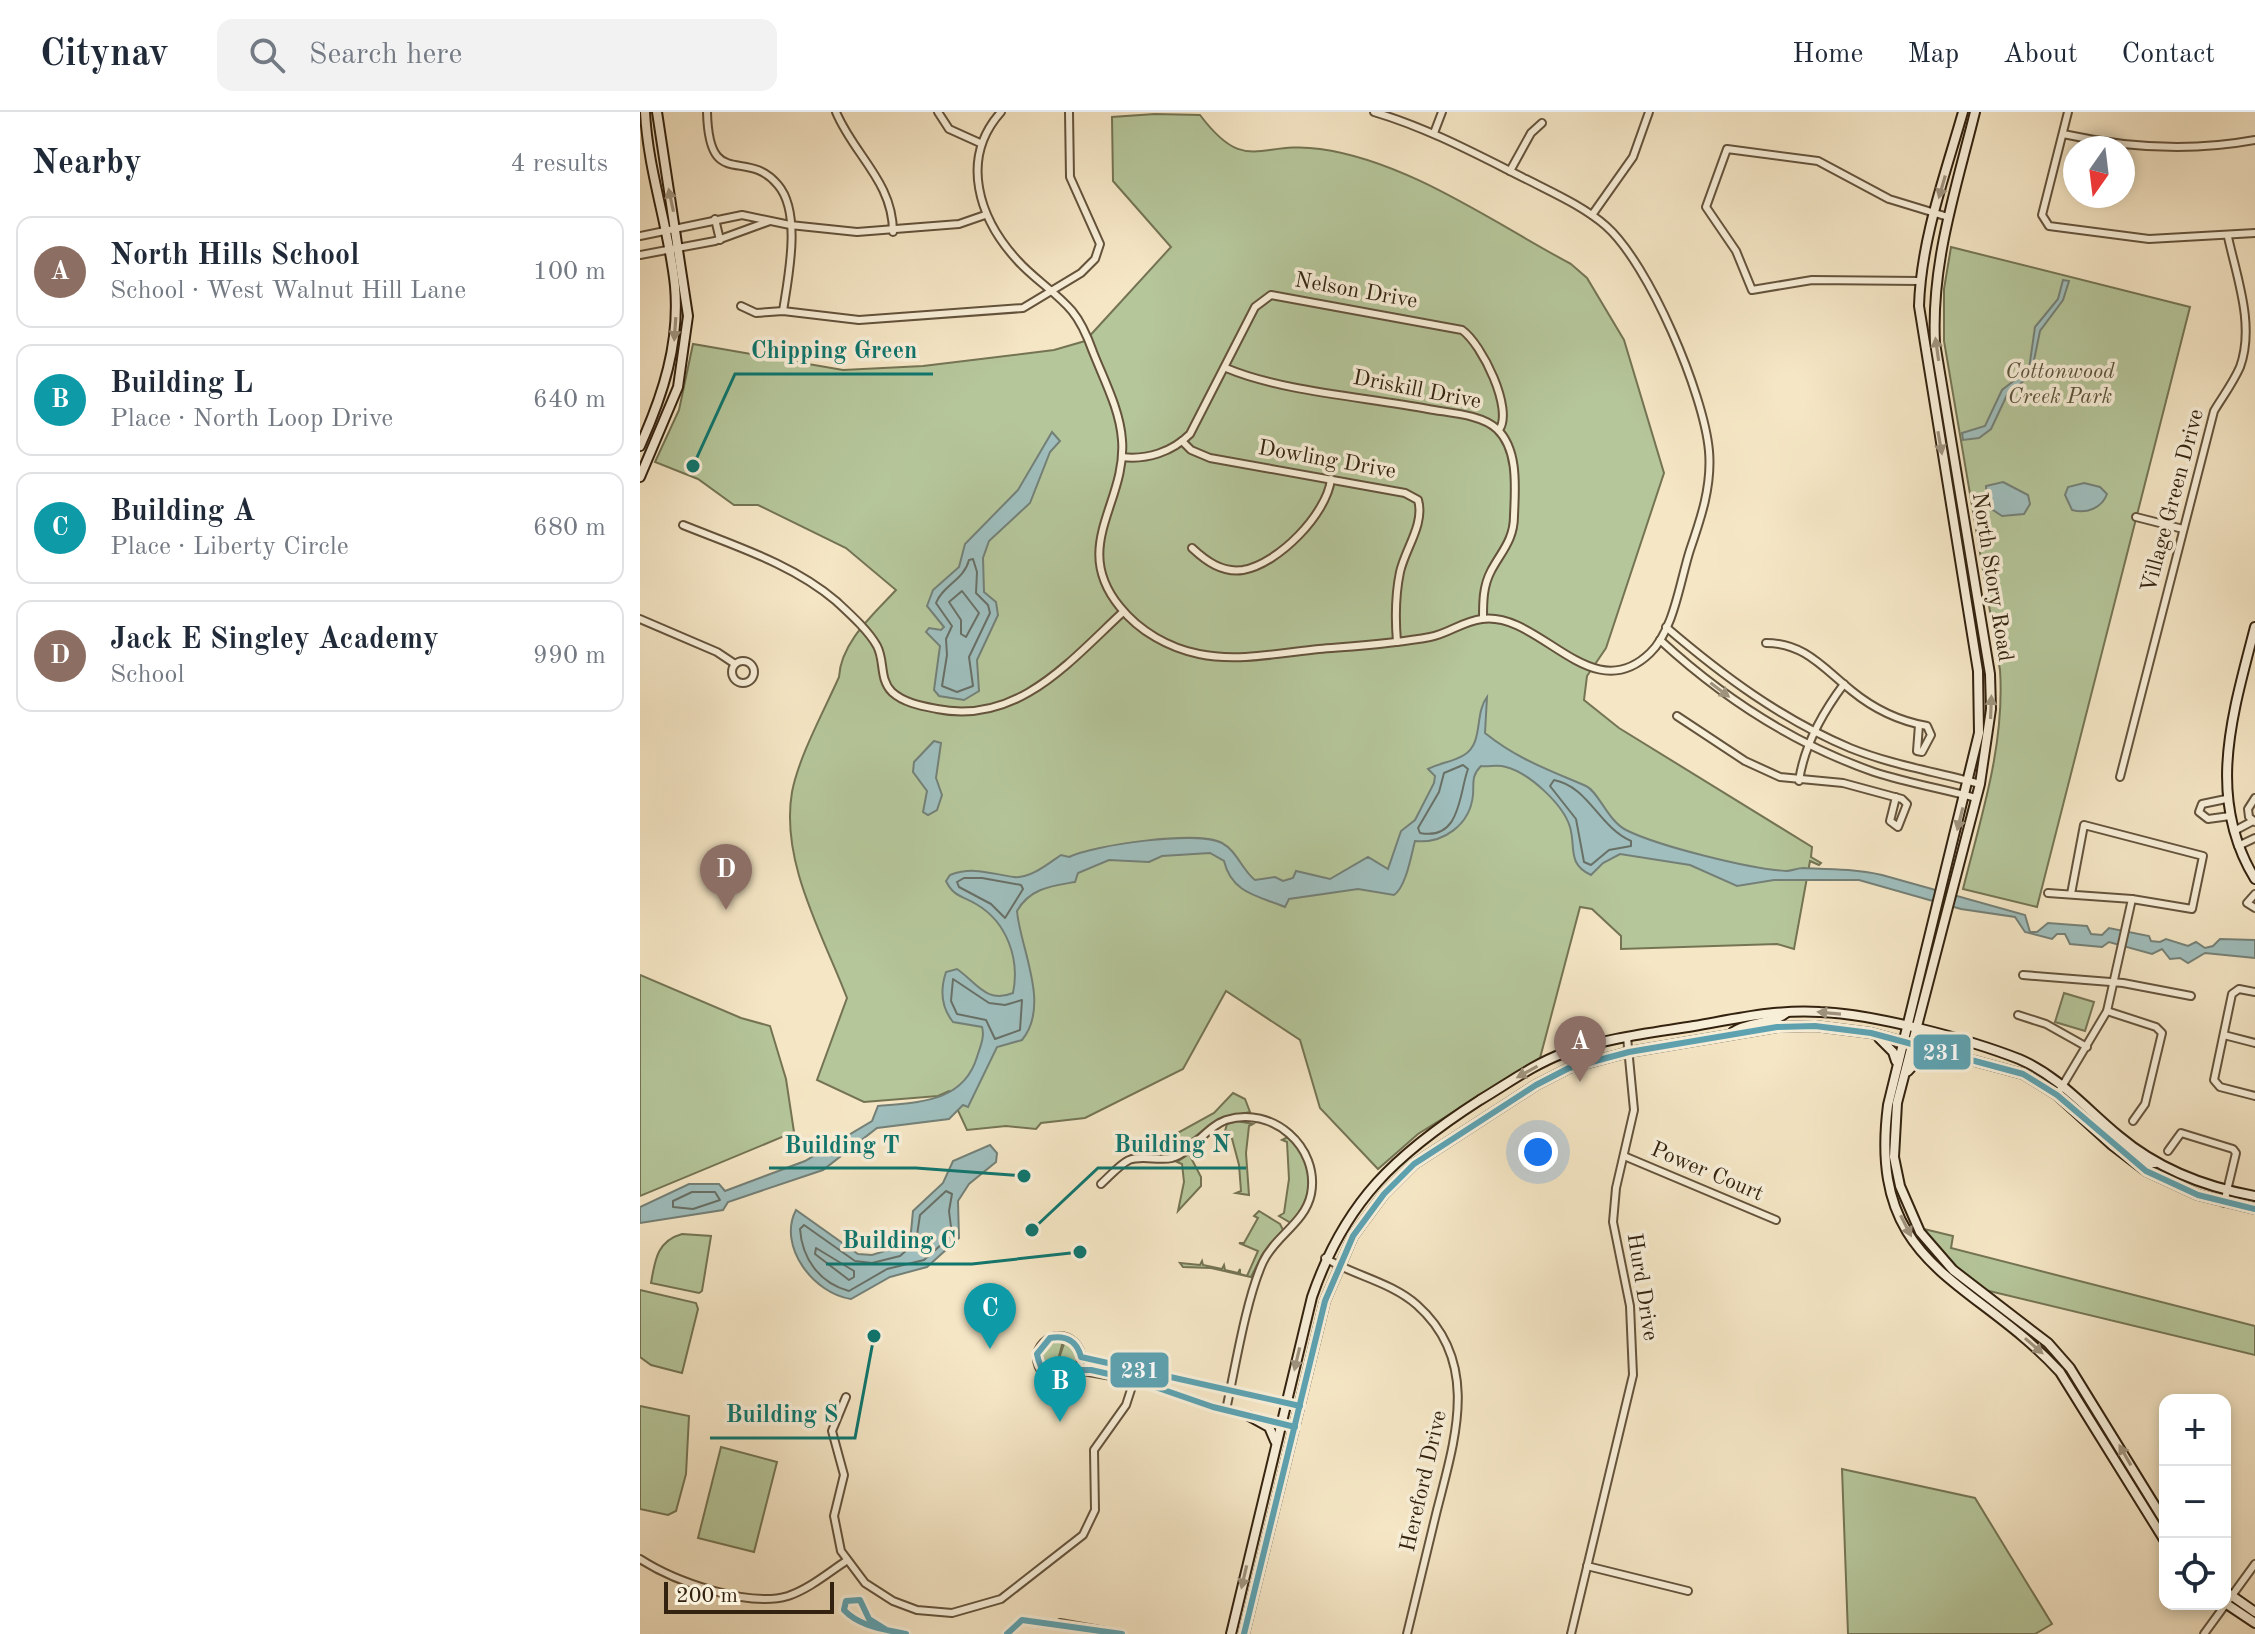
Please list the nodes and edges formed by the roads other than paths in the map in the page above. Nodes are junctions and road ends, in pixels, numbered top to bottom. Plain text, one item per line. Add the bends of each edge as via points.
1 (645, 112) edge
2 (657, 112) edge
3 (707, 112) edge
4 (836, 112) edge
5 (938, 112) edge
6 (1001, 112) edge
7 (1069, 112) edge
8 (1374, 112) edge
9 (1442, 112) edge
10 (1649, 112) edge
11 (1963, 112) edge
12 (1975, 112) edge
13 (2068, 112) edge
14 (1398, 115) edge
15 (1542, 123) dead end
16 (1434, 133) junction
17 (2063, 134) junction
18 (2255, 140) edge
19 (980, 143) junction
20 (661, 145) junction
21 (648, 148) junction
22 (1510, 171) junction
23 (1935, 214) junction
24 (985, 215) junction
25 (1592, 215) junction
26 (737, 216) junction
27 (1948, 217) junction
28 (715, 219) junction
29 (770, 221) junction
30 (790, 225) junction
31 (676, 227) junction
32 (665, 230) junction
33 (893, 232) junction
34 (741, 233) junction
35 (2255, 233) edge
36 (640, 236) edge
37 (2228, 237) junction
38 (720, 240) junction
39 (680, 249) junction
40 (669, 251) junction
41 (640, 255) edge
42 (1920, 281) junction
43 (1053, 292) junction
44 (741, 306) dead end
45 (783, 311) junction
46 (1226, 368) junction
47 (1943, 388) junction
48 (1931, 390) junction
49 (1499, 430) junction
50 (1182, 441) junction
51 (640, 446) edge
52 (1122, 457) junction
53 (640, 477) edge
54 (1331, 479) junction
55 (2136, 517) dead end
56 (683, 525) dead end
57 (2183, 529) junction
58 (1192, 548) dead end
59 (1123, 612) junction
60 (1483, 618) junction
61 (640, 619) edge
62 (1666, 627) junction
63 (2255, 627) edge
64 (1660, 640) junction
65 (1397, 642) junction
66 (1766, 643) dead end
67 (735, 664) dead end
68 (1844, 684) junction
69 (1677, 716) dead end
70 (1919, 725) dead end
71 (1816, 732) junction
72 (1842, 744) junction
73 (1810, 745) junction
74 (1976, 752) junction
75 (1986, 754) junction
76 (1837, 757) junction
77 (1885, 760) junction
78 (1921, 769) junction
79 (1881, 774) junction
80 (2120, 777) dead end
81 (1799, 781) junction
82 (1969, 781) junction
83 (1917, 783) junction
84 (1980, 784) junction
85 (1966, 795) junction
86 (1896, 797) dead end
87 (1976, 798) junction
88 (2255, 798) edge
89 (2226, 799) junction
90 (2230, 816) junction
91 (2254, 823) edge
92 (2239, 830) junction
93 (2255, 838) edge
94 (2238, 846) junction
95 (2255, 879) edge
96 (2048, 893) dead end
97 (2071, 894) junction
98 (2255, 894) edge
99 (2132, 899) junction
100 (2255, 908) edge
101 (1923, 964) junction
102 (1933, 967) junction
103 (2023, 975) dead end
104 (2114, 983) junction
105 (2255, 992) edge
106 (2191, 996) dead end
107 (2107, 1011) junction
108 (1786, 1012) junction
109 (2018, 1015) dead end
110 (1905, 1028) junction
111 (1916, 1030) junction
112 (1871, 1033) junction
113 (1729, 1035) junction
114 (2224, 1035) junction
115 (1627, 1037) junction
116 (1902, 1041) junction
117 (2255, 1043) edge
118 (1913, 1044) junction
119 (2087, 1047) junction
120 (1629, 1052) junction
121 (1945, 1052) junction
122 (1897, 1066) junction
123 (1905, 1075) junction
124 (2064, 1086) junction
125 (2057, 1095) junction
126 (2255, 1096) edge
127 (1453, 1118) junction
128 (2133, 1121) dead end
129 (1462, 1132) junction
130 (2114, 1147) junction
131 (2168, 1151) dead end
132 (1624, 1156) junction
133 (2156, 1163) junction
134 (1891, 1164) junction
135 (1101, 1184) dead end
136 (2227, 1191) junction
137 (2255, 1196) edge
138 (2224, 1203) junction
139 (2255, 1209) edge
140 (1776, 1220) dead end
141 (1325, 1258) junction
142 (1338, 1266) junction
143 (1953, 1270) junction
144 (1945, 1278) junction
145 (1081, 1357) junction
146 (1077, 1370) junction
147 (1137, 1371) junction
148 (1135, 1380) junction
149 (1231, 1388) junction
150 (846, 1397) dead end
151 (1286, 1403) junction
152 (1300, 1406) junction
153 (1226, 1410) junction
154 (1249, 1416) junction
155 (1281, 1423) junction
156 (1295, 1427) junction
157 (1276, 1446) junction
158 (2159, 1512) edge
159 (2163, 1538) edge
160 (640, 1559) edge
161 (846, 1561) junction
162 (2255, 1564) edge
163 (1587, 1566) junction
164 (1688, 1591) dead end
165 (2231, 1594) edge
166 (2231, 1601) edge
167 (2231, 1602) edge
168 (2220, 1610) edge
169 (2255, 1612) edge
170 (1060, 1623) dead end
171 (2255, 1623) edge
172 (1122, 1634) edge
173 (1231, 1634) edge
174 (1244, 1634) edge
175 (1407, 1634) edge
176 (1571, 1634) edge
177 (2204, 1634) edge

1 - 21 main road
2 - 20 main road
3 - 30 street via 713,153 720,162 765,173 778,184
4 - 33 street via 844,132 879,177
5 - 19 street via 949,129
6 - 19 street
7 - 43 street via 1070,177 1100,244 1095,259
8 - 14 street
9 - 16 street
10 - 25 street via 1633,157
11 -> 23 main road, North Story Road
12 - 27 main road, North Story Road
13 - 17 street
14 - 16 street
15 - 22 street
16 - 22 street
17 - 18 street via 2152,147
17 - 37 street via 2042,215 2049,226 2172,240
19 - 24 street via 978,179
20 - 21 main road
31 -> 20 main road
21 - 32 main road
22 - 25 street
23 - 27 street
23 - 42 main road, North Story Road
23 - 42 street via 1889,199 1818,161 1727,149 1706,207 1736,251 1752,290 1812,280
24 - 33 street via 959,224
24 - 43 street via 1019,263
25 - 62 street via 1618,239 1646,278 1691,384 1709,451 1704,506
26 - 28 street
26 - 29 street
26 - 34 street
47 -> 27 main road, North Story Road via 1933,311
28 - 31 street
28 - 38 street
29 - 30 street
29 - 34 street
30 - 33 street
30 - 45 street via 792,251
31 - 32 street
31 - 39 main road
32 - 36 street
32 - 40 main road
34 - 38 street
35 - 37 street
37 - 57 street, Village Green Drive via 2245,343 2239,368 2214,411
38 - 39 street
39 - 40 street
39 - 53 main road via 688,307 683,365
40 - 41 street
40 -> 51 main road via 675,286 674,341 665,385
42 - 48 main road, North Story Road
43 - 45 street via 1023,308 899,319
43 - 52 street via 1073,312 1089,341 1114,406
44 - 45 street via 756,313
46 - 49 street, Driskill Drive via 1261,380 1456,414
46 - 49 street, Nelson Drive via 1257,303 1271,295 1457,328 1476,343 1487,365 1505,413
46 - 50 street, Nelson Drive via 1199,423
47 - 48 main road
75 -> 47 main road, North Story Road via 1990,674
48 -> 74 main road, North Story Road via 1978,671
49 - 60 street, Driskill Drive via 1514,471 1514,520 1507,548 1490,572
50 - 52 street via 1154,455
50 - 54 street, Dowling Drive via 1210,458
52 - 59 street via 1101,525 1099,561
54 - 58 street via 1329,495 1312,524 1256,566 1214,566
54 - 65 street, Dowling Drive via 1418,500 1420,517 1396,593
55 - 57 street
56 - 59 street via 771,561 823,591 877,646 891,691 941,710 986,710 1026,696
57 - 80 street, Village Green Drive
59 - 65 street via 1159,639 1211,655
60 - 64 street via 1518,625 1581,665 1600,670 1638,662
60 - 65 street via 1434,637
61 - 67 street
62 - 64 street
62 - 71 street via 1744,690
63 - 89 main road via 2228,739
64 -> 73 street via 1733,700
66 - 68 street via 1801,650
68 - 70 street via 1871,705
68 - 71 street
69 - 81 street via 1745,761
71 - 72 street
71 - 73 street
72 - 76 street
72 - 77 street
73 - 76 street
73 - 81 street
74 - 75 main road
74 - 82 main road, North Story Road
75 - 84 main road, North Story Road
76 - 79 street
77 - 78 street
77 - 79 street
78 - 82 street
78 - 83 street
79 - 83 street
81 - 86 street via 1843,783
82 - 84 street
82 - 85 main road, North Story Road
83 - 85 street
84 - 87 main road, North Story Road
85 - 87 street
85 -> 101 main road, North Story Road
87 - 102 main road, North Story Road
88 - 91 street via 2248,809
89 - 90 main road
89 - 90 street via 2202,804 2199,812 2208,819
90 - 92 main road
91 - 92 street
92 - 94 main road
93 - 94 street
94 - 95 main road
96 - 97 street
97 - 99 street
97 - 99 street via 2084,825 2203,856 2192,909
98 - 100 street via 2247,903
99 - 104 street
101 - 102 main road
101 - 110 main road, North Story Road
102 - 111 main road, North Story Road
103 - 104 street
104 - 106 street
104 - 107 street
105 - 114 street via 2235,990
107 - 119 street
107 - 128 street via 2162,1033 2145,1104
110 -> 108 main road via 1832,1012
108 - 113 main road
108 - 115 main road
109 - 119 street
110 - 111 main road
110 - 116 main road, North Story Road
111 - 118 main road, North Story Road
111 - 124 main road via 2022,1061
112 - 113 main road via 1803,1026
112 - 116 main road
112 - 122 main road via 1890,1047
113 - 120 main road
114 - 117 street
114 - 126 street via 2216,1084
115 - 120 street, Hurd Drive
115 -> 127 main road via 1555,1057
116 - 118 main road
116 - 122 main road, North Story Road
118 - 121 main road
118 - 123 main road, North Story Road
119 - 124 street
120 - 129 main road via 1569,1068
120 - 132 street, Hurd Drive via 1634,1110
121 - 123 main road via 1920,1058
121 - 125 main road via 2007,1068
122 - 134 main road, North Story Road via 1885,1128
123 - 134 main road, North Story Road
124 - 125 street
124 - 133 main road
125 - 130 main road
127 - 129 main road
127 - 141 main road via 1383,1173 1359,1200
129 - 142 main road via 1414,1164 1384,1194 1360,1224
130 - 133 main road
130 - 138 main road via 2165,1181
131 - 136 street via 2181,1133 2233,1149
132 - 140 street, Power Court
132 - 163 street, Hurd Drive via 1613,1222 1630,1306 1633,1375
133 - 136 main road
134 - 143 main road via 1920,1232
134 -> 144 main road via 1902,1219 1927,1261
135 - 149 street via 1131,1159 1173,1158 1228,1119 1263,1120 1296,1138 1309,1165 1311,1193 1299,1219 1263,1260
136 - 137 main road
136 - 138 street
138 - 139 main road
141 - 142 street, Hereford Drive
141 -> 151 main road
142 - 152 main road
142 - 175 street, Hereford Drive via 1419,1307 1447,1342 1459,1382 1458,1426
143 - 144 main road
158 -> 143 main road via 2070,1368 2048,1343
144 -> 159 main road via 2040,1350 2060,1372
145 - 146 street
145 - 146 street via 1076,1344 1060,1336 1044,1341 1037,1354 1040,1368 1050,1377 1065,1379
145 - 147 street
146 - 148 street
147 - 148 street
147 - 149 street
148 - 153 street
148 - 161 street via 1126,1405 1094,1450 1097,1488 1091,1522 1076,1543 1001,1599 967,1612 917,1610 879,1593
149 - 151 street
149 - 153 street
150 - 161 street via 832,1431 844,1475 834,1516 836,1540
151 - 152 street
151 - 155 main road
152 - 156 main road
153 - 154 street
154 - 155 street
154 - 157 main road via 1269,1427
155 - 156 street
155 - 157 main road
156 - 174 main road
157 -> 173 main road
160 - 161 street via 686,1581 757,1599 798,1592
162 - 165 street
163 - 164 street
163 - 176 street, Hurd Drive
166 - 169 main road
167 - 171 main road
168 - 177 street
170 - 172 street

